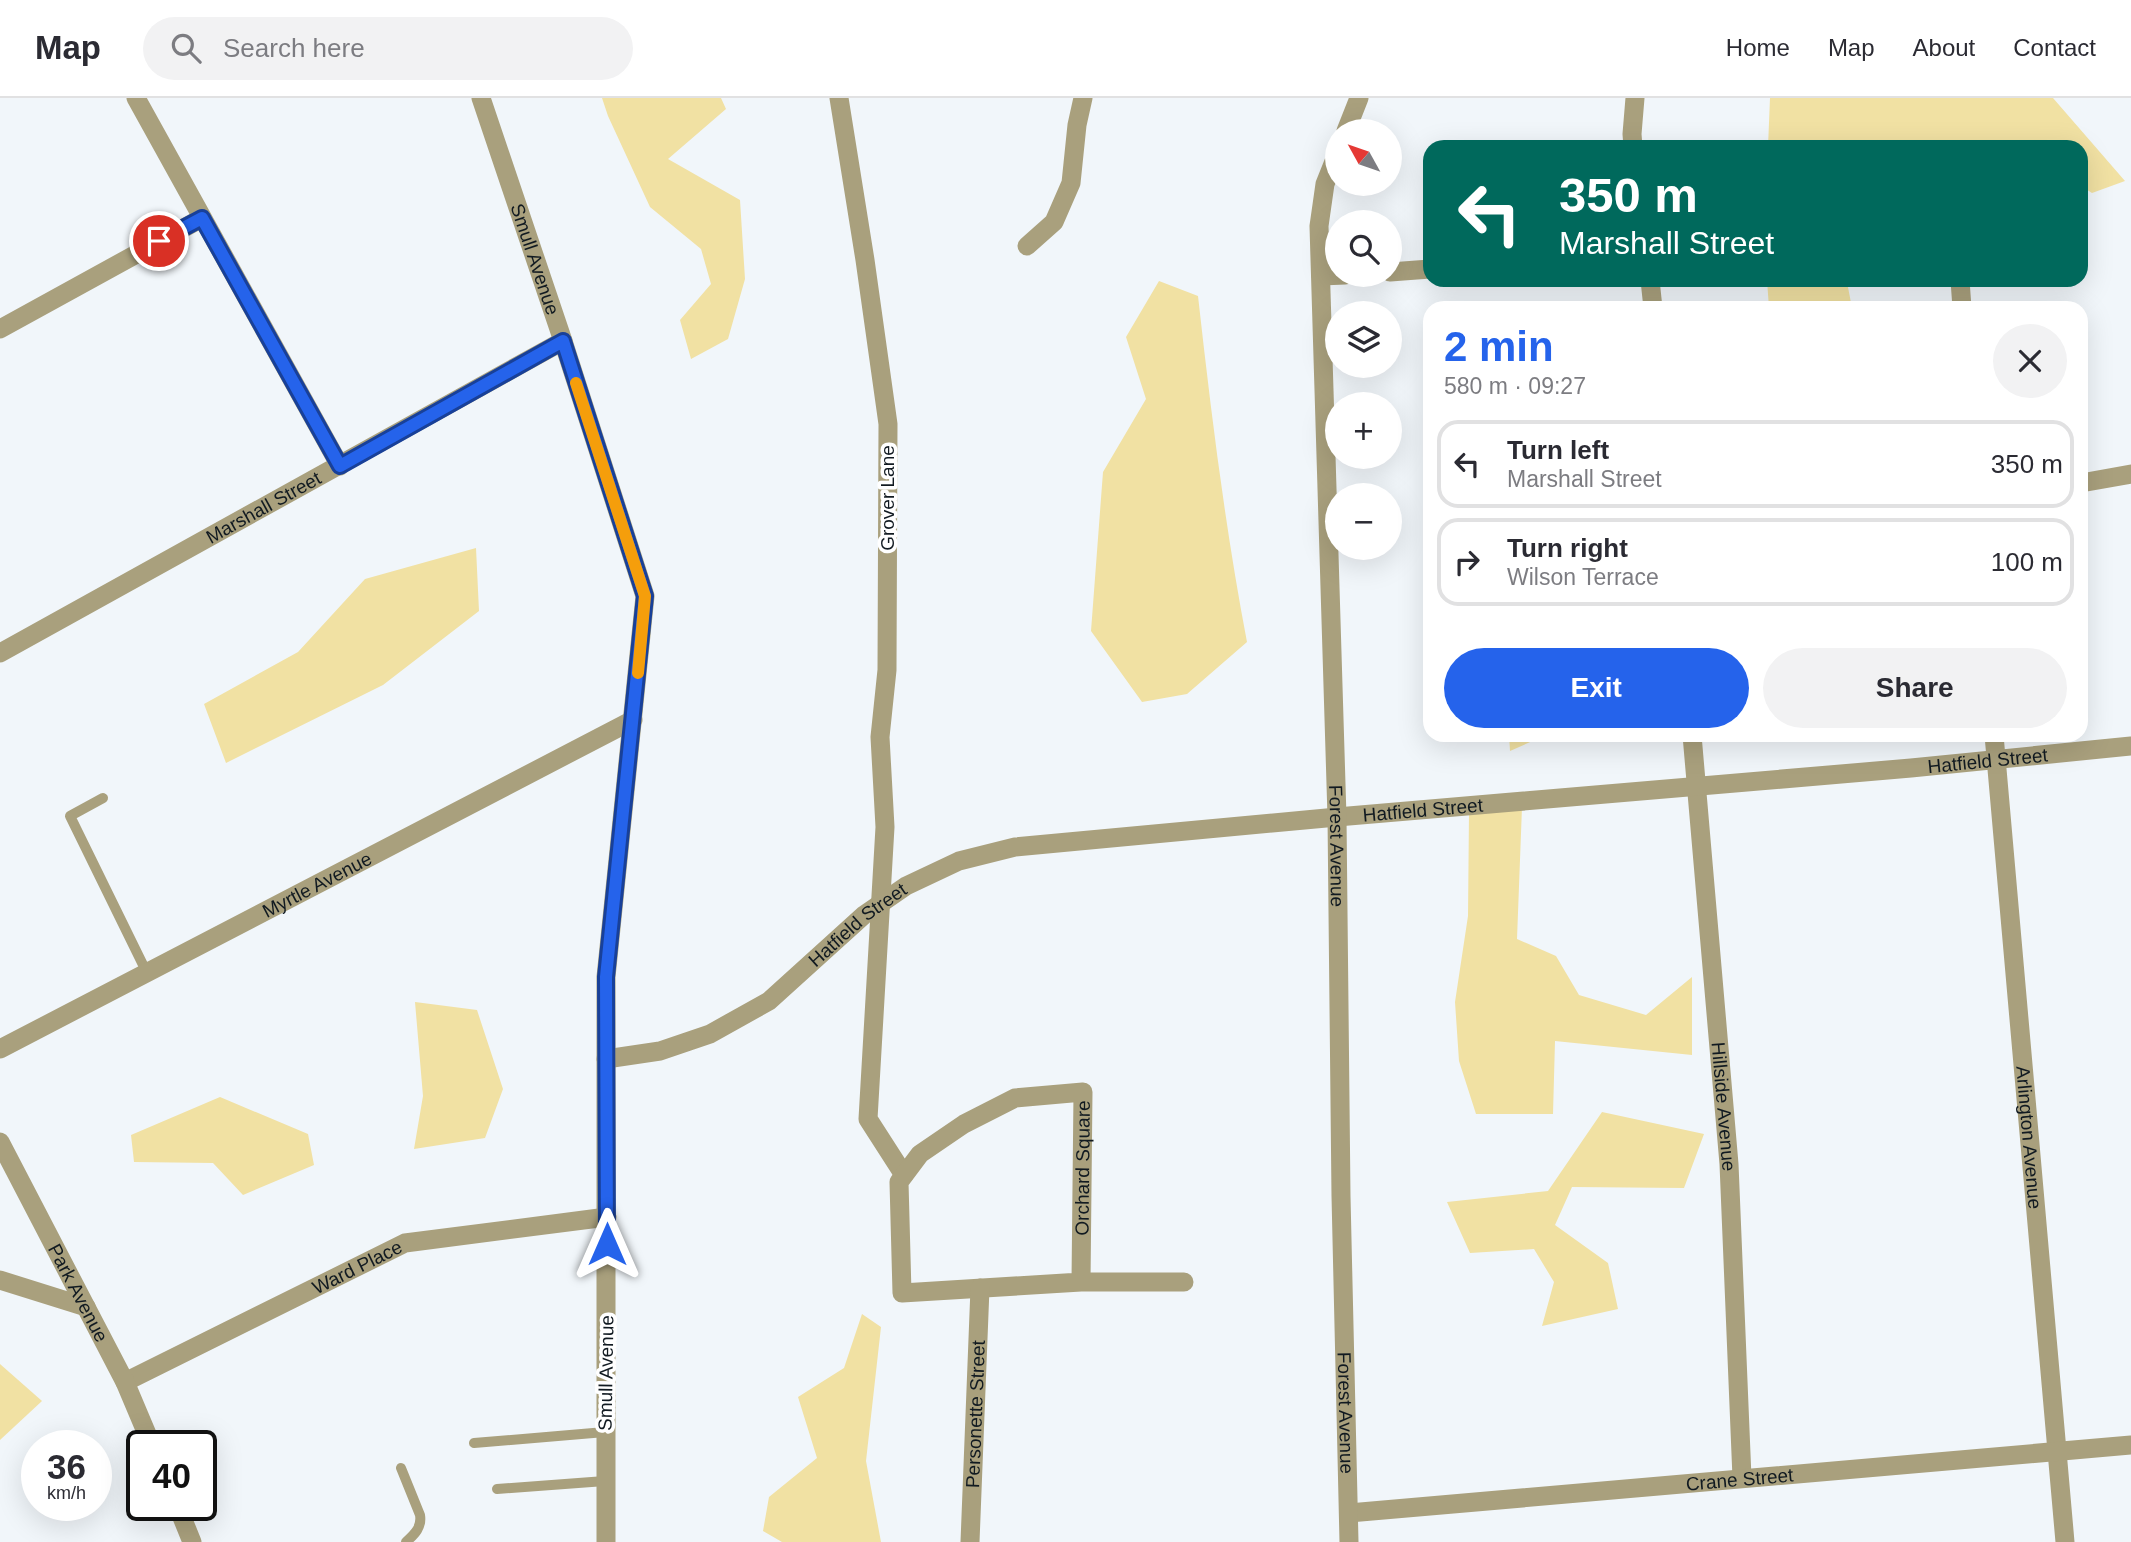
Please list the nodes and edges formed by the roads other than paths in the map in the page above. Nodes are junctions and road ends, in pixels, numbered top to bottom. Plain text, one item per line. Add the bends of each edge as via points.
1 (136, 98) edge
2 (481, 98) edge
3 (839, 98) edge
4 (1083, 98) edge
5 (1359, 98) edge
6 (1635, 98) edge
7 (1351, 119) edge
8 (1632, 140) edge
9 (1325, 184) edge
10 (202, 218) junction
11 (1027, 246) dead end
12 (1423, 270) edge
13 (1402, 271) edge
14 (1321, 276) junction
15 (1325, 276) edge
16 (0, 329) edge
17 (563, 341) junction
18 (340, 466) junction
19 (2131, 474) edge
20 (2088, 481) edge
21 (0, 653) edge
22 (633, 719) junction
23 (1693, 742) edge
24 (1995, 742) edge
25 (2131, 746) edge
26 (1996, 760) junction
27 (1696, 786) junction
28 (103, 798) dead end
29 (1336, 817) junction
30 (881, 902) junction
31 (146, 973) junction
32 (0, 1049) edge
33 (606, 1059) junction
34 (0, 1142) edge
35 (904, 1175) junction
36 (607, 1217) junction
37 (0, 1280) edge
38 (1081, 1282) junction
39 (1184, 1282) dead end
40 (980, 1288) junction
41 (86, 1307) junction
42 (125, 1382) junction
43 (145, 1430) edge
44 (605, 1432) junction
45 (474, 1443) dead end
46 (2131, 1446) edge
47 (2057, 1452) junction
48 (401, 1468) dead end
49 (1742, 1478) junction
50 (605, 1481) junction
51 (497, 1489) dead end
52 (1349, 1513) junction
53 (183, 1521) edge
54 (192, 1542) edge
55 (406, 1542) edge
56 (606, 1542) edge
57 (970, 1542) edge
58 (1349, 1542) edge
59 (2066, 1542) edge

1 - 10 street
2 - 17 street, Smull Avenue
3 - 30 street, Grover Lane via 888,424
4 - 11 street via 1070,183 1054,222
5 - 7 street
6 - 8 street
9 - 14 street, Forest Avenue via 1319,226
10 - 16 street
10 - 18 street
12 - 13 street
14 - 15 street
14 - 29 street, Forest Avenue
17 - 18 street, Marshall Street
17 - 22 street, Smull Avenue via 645,596
18 - 21 street, Marshall Street
19 - 20 street
22 - 31 street, Myrtle Avenue
22 - 33 street, Smull Avenue via 606,977
23 - 27 street, Hillside Avenue
24 - 26 street, Arlington Avenue
25 - 26 street, Hatfield Street
26 - 27 street, Hatfield Street
26 - 47 street, Arlington Avenue
27 - 29 street, Hatfield Street
27 - 49 street, Hillside Avenue via 1729,1164
28 - 31 lane via 70,816
29 - 30 street, Hatfield Street via 1015,847 950,865
29 - 52 street, Forest Avenue
30 - 33 street, Hatfield Street via 769,1001 709,1034 660,1051
30 - 35 street via 869,1119
31 - 32 street, Myrtle Avenue
33 - 36 street, Smull Avenue
34 - 41 street, Park Avenue
35 - 38 street, Orchard Square via 920,1154 964,1124 1016,1098 1083,1092
35 - 40 street via 899,1182 902,1293
36 - 42 street, Ward Place via 405,1242
36 - 44 street, Smull Avenue
37 - 41 street
38 - 39 street
38 - 40 street
40 - 57 street, Personette Street
41 - 42 street, Park Avenue
42 - 43 street, Park Avenue
44 - 45 lane
44 - 50 street, Smull Avenue
46 - 47 street, Crane Street
47 - 49 street, Crane Street
47 - 59 street, Arlington Avenue
48 - 55 lane via 421,1523
49 - 52 street, Crane Street
50 - 51 lane
50 - 56 street, Smull Avenue
52 - 58 street, Forest Avenue
53 - 54 street

